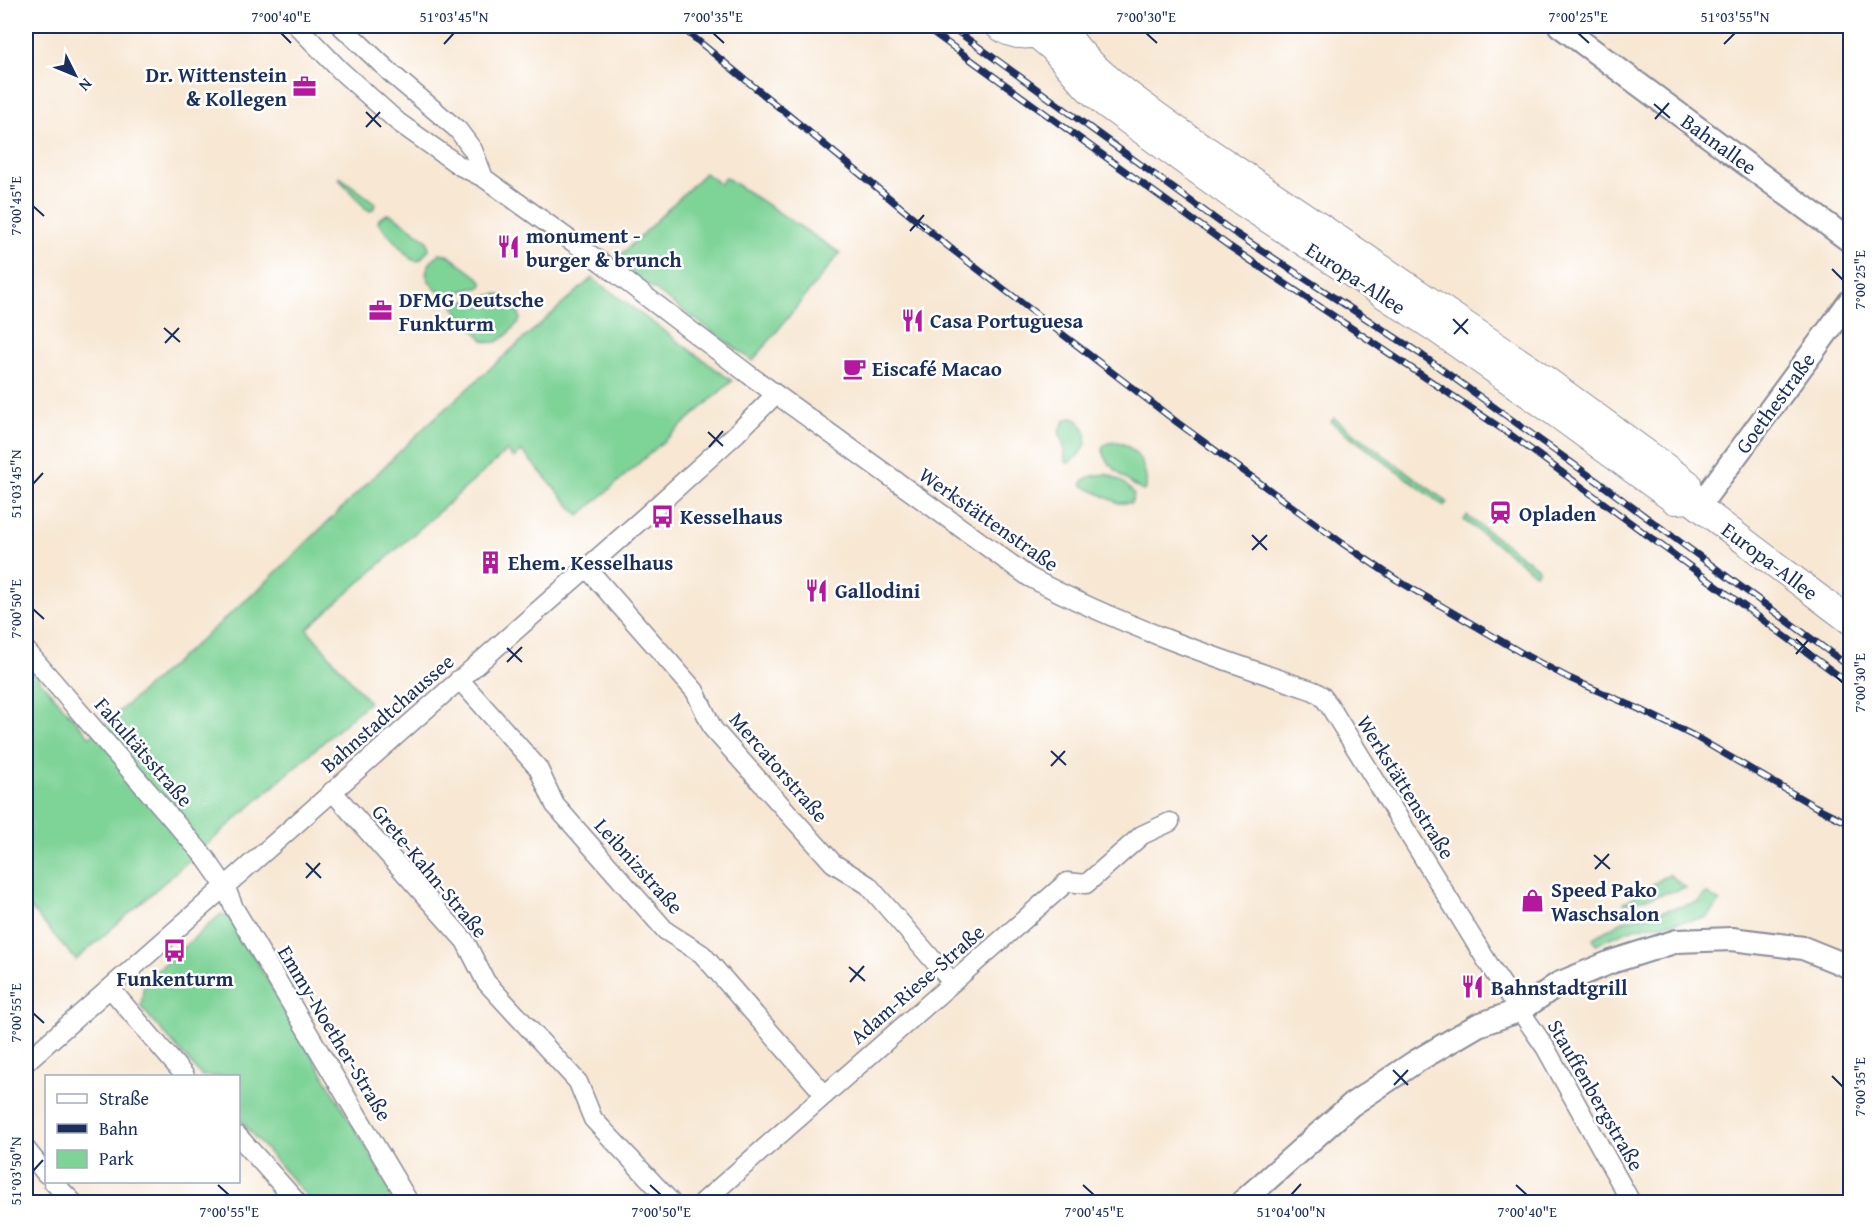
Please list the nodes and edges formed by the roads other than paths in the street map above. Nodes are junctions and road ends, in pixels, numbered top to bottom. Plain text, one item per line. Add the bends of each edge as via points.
1 (297, 26) edge
2 (341, 26) edge
3 (998, 26) edge
4 (1063, 26) edge
5 (1560, 26) edge
6 (1042, 30) edge
7 (484, 178) junction
8 (1851, 240) edge
9 (1851, 301) edge
10 (776, 394) junction
11 (1695, 503) junction
12 (586, 567) junction
13 (1851, 621) edge
14 (26, 650) edge
15 (459, 679) junction
16 (332, 791) junction
17 (1170, 822) dead end
18 (225, 886) junction
19 (1851, 967) edge
20 (952, 982) junction
21 (110, 988) junction
22 (1521, 1010) junction
23 (26, 1062) edge
24 (183, 1075) edge
25 (825, 1095) junction
26 (240, 1138) edge
27 (26, 1149) edge
28 (45, 1173) edge
29 (54, 1183) edge
30 (73, 1203) edge
31 (297, 1203) edge
32 (408, 1203) edge
33 (671, 1203) edge
34 (703, 1203) edge
35 (1242, 1203) edge
36 (1631, 1203) edge

1 - 7 street, Werkstättenstraße via 398,122 460,166
2 - 7 street via 458,130 473,150
3 - 6 main road via 1024,36
4 - 11 main road, Europa-Allee via 1090,60 1117,85 1537,373 1688,483
5 - 8 street, Bahnallee
6 - 11 main road, Europa-Allee via 1052,48 1106,105 1232,196 1434,328 1675,501
7 - 10 street, Werkstättenstraße
9 - 11 street, Goethestraße
10 - 12 street, Bahnstadtchaussee via 737,434
10 - 22 street, Werkstättenstraße via 1029,577 1173,642 1322,696 1492,971
11 - 13 main road, Europa-Allee
12 - 15 street, Bahnstadtchaussee
12 - 20 street, Mercatorstraße via 695,691 713,729 833,863 868,885
14 - 18 street, Fakultätsstraße via 204,856
15 - 16 street, Bahnstadtchaussee
15 - 25 street, Leibnizstraße via 538,768 555,805 666,931 702,954
16 - 18 street, Bahnstadtchaussee
16 - 33 street, Grete-Kahn-Straße via 465,941 486,982 578,1082 593,1119
17 - 20 street, Adam-Riese-Straße via 1142,835 1086,884 1067,882
18 - 21 street, Bahnstadtchaussee
18 - 32 street, Emmy-Noether-Straße via 234,908
19 - 22 street via 1803,948 1752,940 1677,941 1558,984
20 - 25 street, Adam-Riese-Straße
21 - 23 street, Bahnstadtchaussee
21 - 24 street
22 - 35 street via 1469,1031 1351,1105
22 - 36 street, Stauffenbergstraße
25 - 34 street, Adam-Riese-Straße
26 - 31 street
27 - 28 street
29 - 30 street

